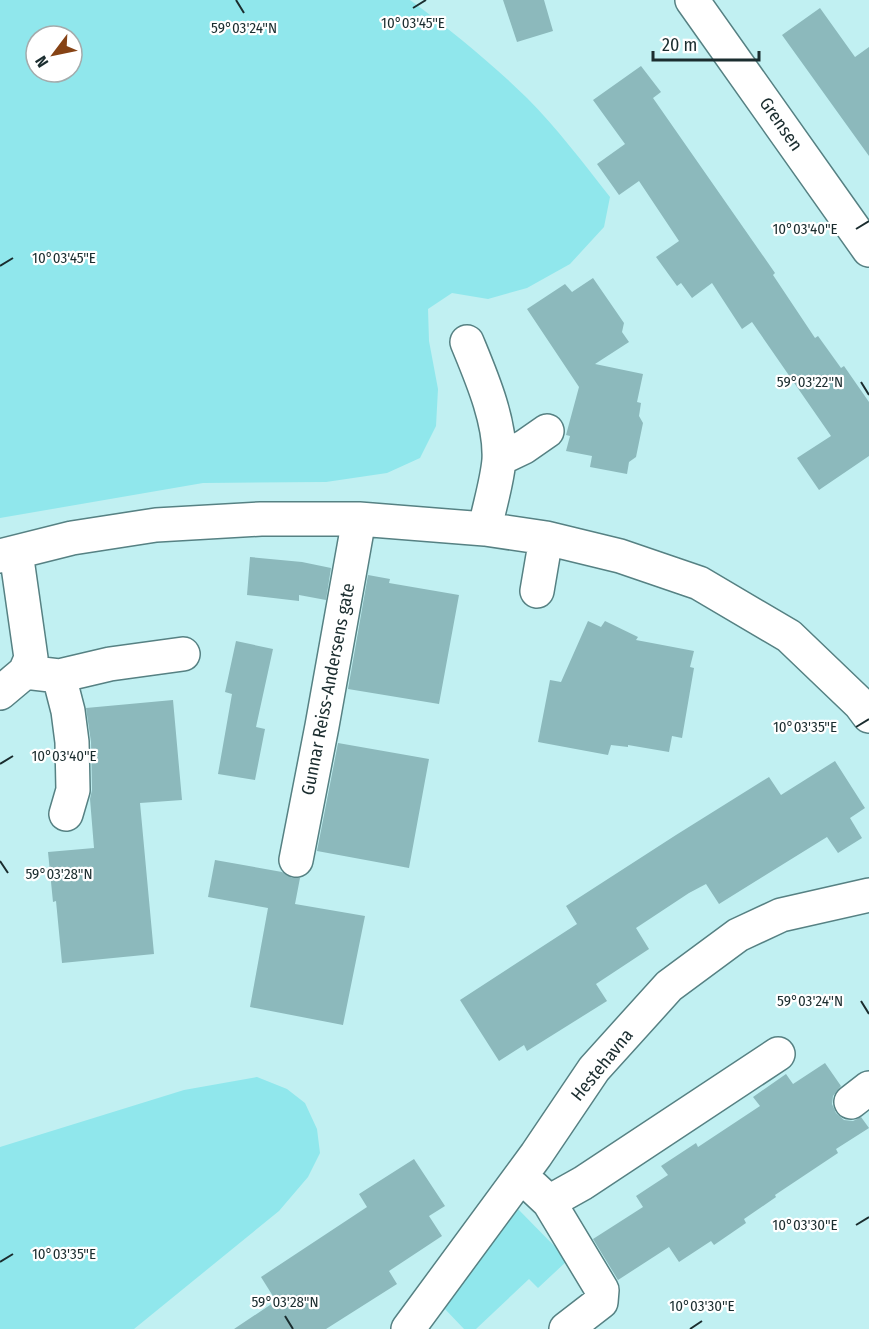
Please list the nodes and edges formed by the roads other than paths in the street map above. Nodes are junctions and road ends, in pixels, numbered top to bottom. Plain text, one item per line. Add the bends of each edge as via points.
1 (692, 0) edge
2 (869, 250) edge
3 (467, 342) dead end
4 (547, 431) dead end
5 (499, 459) junction
6 (359, 519) junction
7 (485, 529) junction
8 (546, 538) junction
9 (8, 554) edge
10 (537, 591) dead end
11 (183, 654) dead end
12 (25, 672) junction
13 (58, 676) junction
14 (0, 693) edge
15 (869, 716) edge
16 (66, 814) dead end
17 (296, 860) dead end
18 (869, 895) edge
19 (778, 1054) dead end
20 (520, 1176) junction
21 (549, 1202) junction
22 (408, 1329) edge
23 (566, 1329) edge

1 - 2 street, Grensen
3 - 5 street via 494,419
4 - 5 street
5 - 7 street
6 - 7 street
6 - 9 street via 156,525 72,538
6 - 17 street, Gunnar Reiss-Andersens gate
7 - 8 street
8 - 10 street
8 - 15 street via 620,556 699,583 789,636
9 - 12 street via 31,658
11 - 13 street
12 - 13 street
12 - 14 street
13 - 16 street via 72,742 74,790
18 - 20 street, Hestehavna via 781,915 738,935 669,986 594,1070
19 - 21 street
20 - 21 street
20 - 22 street, Hestehavna
21 - 23 street via 602,1290 601,1302

